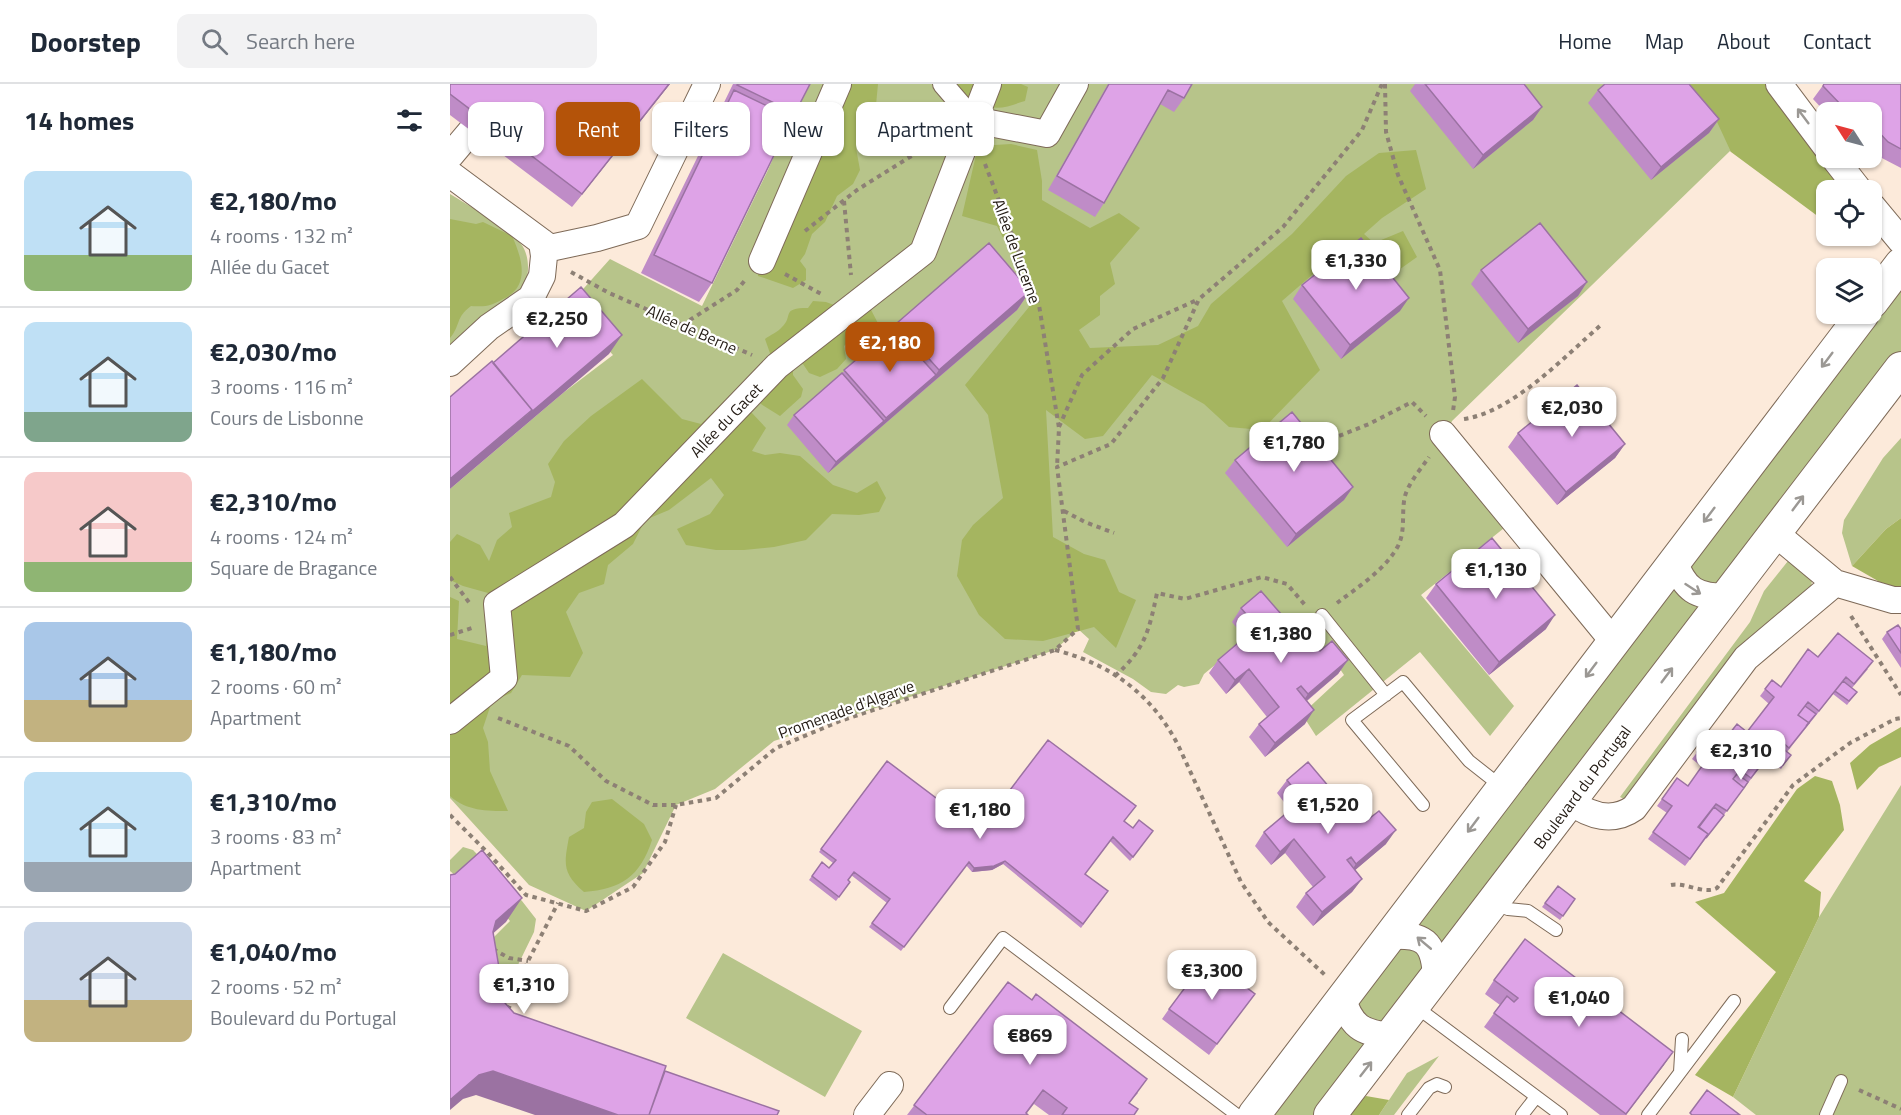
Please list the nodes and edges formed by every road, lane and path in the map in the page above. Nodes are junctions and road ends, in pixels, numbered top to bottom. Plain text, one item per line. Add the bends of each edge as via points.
1 (707, 84) edge
2 (838, 84) edge
3 (943, 84) edge
4 (988, 84) edge
5 (1075, 84) edge
6 (1384, 84) edge
7 (1779, 84) edge
8 (958, 102) edge
9 (981, 102) edge
10 (994, 124) edge
11 (1816, 133) edge
12 (468, 135) edge
13 (450, 156) edge
14 (910, 156) edge
15 (960, 156) edge
16 (985, 163) dead end
17 (1842, 168) edge
18 (450, 174) edge
19 (1851, 180) edge
20 (844, 201) junction
21 (1882, 218) edge
22 (801, 234) dead end
23 (1901, 241) edge
24 (545, 249) junction
25 (762, 261) junction
26 (1901, 264) edge
27 (1882, 289) edge
28 (1199, 299) junction
29 (854, 306) junction
30 (1601, 324) dead end
31 (1855, 324) edge
32 (682, 325) junction
33 (450, 363) edge
34 (777, 366) junction
35 (1901, 368) edge
36 (1059, 428) junction
37 (1448, 428) junction
38 (1314, 446) edge
39 (1058, 467) junction
40 (1064, 511) junction
41 (1114, 533) dead end
42 (1775, 533) junction
43 (1674, 561) junction
44 (1835, 583) junction
45 (1726, 597) junction
46 (1901, 600) edge
47 (1309, 610) dead end
48 (1322, 615) joint
49 (474, 626) dead end
50 (450, 636) edge
51 (1613, 641) junction
52 (1055, 650) junction
53 (1115, 676) junction
54 (1386, 694) junction
55 (1901, 695) edge
56 (470, 705) junction
57 (1901, 718) edge
58 (450, 721) edge
59 (1502, 787) junction
60 (1571, 802) junction
61 (676, 805) junction
62 (1423, 805) dead end
63 (450, 815) edge
64 (1671, 885) dead end
65 (558, 903) junction
66 (1493, 903) junction
67 (1556, 930) dead end
68 (1389, 936) junction
69 (490, 947) edge
70 (528, 962) junction
71 (1436, 977) junction
72 (1342, 997) junction
73 (1734, 1001) dead end
74 (1415, 1005) junction
75 (950, 1008) dead end
76 (506, 1015) edge
77 (1391, 1036) junction
78 (1682, 1039) dead end
79 (1680, 1073) junction
80 (1841, 1081) joint
81 (890, 1085) dead end
82 (1445, 1086) dead end
83 (1536, 1097) junction
84 (1901, 1109) edge
85 (867, 1115) edge
86 (1237, 1115) edge
87 (1254, 1115) edge
88 (1330, 1115) edge
89 (1408, 1115) edge
90 (1522, 1115) edge
91 (1561, 1115) edge
92 (1648, 1115) edge
93 (1826, 1115) edge

1 - 24 street via 638,226
2 - 25 street
3 - 8 street
4 - 9 street, Allée du Gacet
5 - 10 street via 1047,134
6 - 28 path via 1362,130 1283,227
6 - 37 path via 1386,132 1398,175 1440,270 1455,397
11 -> 7 street
12 - 13 street
14 - 20 path
15 - 29 street, Allée du Gacet via 923,252
16 - 36 path, Allée de Lucerne via 1038,305
17 - 19 street
18 - 24 street
20 - 22 path
20 - 29 path
21 - 23 street
24 - 32 path, Allée de Berne via 609,293
24 - 33 street via 542,276 531,298 489,327
25 - 29 path via 816,292
25 - 32 path via 737,290
26 - 27 street
28 - 36 path via 1133,329 1082,375
28 - 39 path via 1163,378 1111,444
29 - 34 street, Allée du Gacet
30 - 37 path via 1519,395 1480,417
31 -> 43 street
32 - 34 path, Allée de Berne
34 - 56 street, Allée du Gacet via 624,525 497,604 504,678
42 -> 35 street, Boulevard du Portugal
36 - 39 path, Allée de Lucerne
37 - 38 path via 1412,402
37 - 48 path via 1405,496 1398,546 1379,569
37 - 51 street
39 - 40 path, Promenade d'Algarve
40 - 41 path
40 - 52 path, Promenade d'Algarve via 1078,629
42 - 44 street
42 - 45 street, Boulevard du Portugal
43 -> 45 street via 1684,583 1692,590 1701,595
43 - 51 street
44 - 46 street
44 - 55 path via 1856,626
44 - 60 street via 1746,658 1634,808 1626,814 1603,817
60 -> 45 street, Boulevard du Portugal
47 - 53 path via 1287,584 1262,577 1185,599 1157,593 1149,632 1132,661
48 - 54 lane
49 - 50 path
51 -> 59 street
52 - 53 path via 1080,656
52 - 61 path, Promenade d'Algarve via 840,721 776,748 716,798
53 - 72 path via 1143,696 1170,729 1241,882 1268,922 1332,982
54 - 59 lane via 1403,682 1469,761
54 - 62 lane via 1352,720
56 - 58 street, Allée du Gacet
56 - 61 path, Promenade d'Algarve via 569,746 606,781 653,806
57 - 64 path via 1850,742 1793,785 1717,888 1710,891
59 -> 68 street
60 - 66 street, Boulevard du Portugal
61 - 65 path via 665,842 633,887 585,911
63 - 65 path via 526,895
65 - 70 path
66 - 67 lane via 1528,911
66 - 71 street, Boulevard du Portugal
71 -> 68 street via 1435,959 1424,940
68 - 72 street
69 - 70 path via 509,958
70 - 76 path
71 - 74 street, Boulevard du Portugal
72 - 77 street via 1357,1026 1366,1032
72 - 87 street
73 - 79 lane
74 - 77 street, Boulevard du Portugal
74 - 83 lane
75 - 86 lane via 1003,938
88 -> 77 street, Boulevard du Portugal
78 - 79 lane
79 - 92 lane
80 - 84 path
80 - 93 lane
81 - 85 street
82 - 89 lane via 1429,1088
83 - 90 lane
83 - 91 lane

